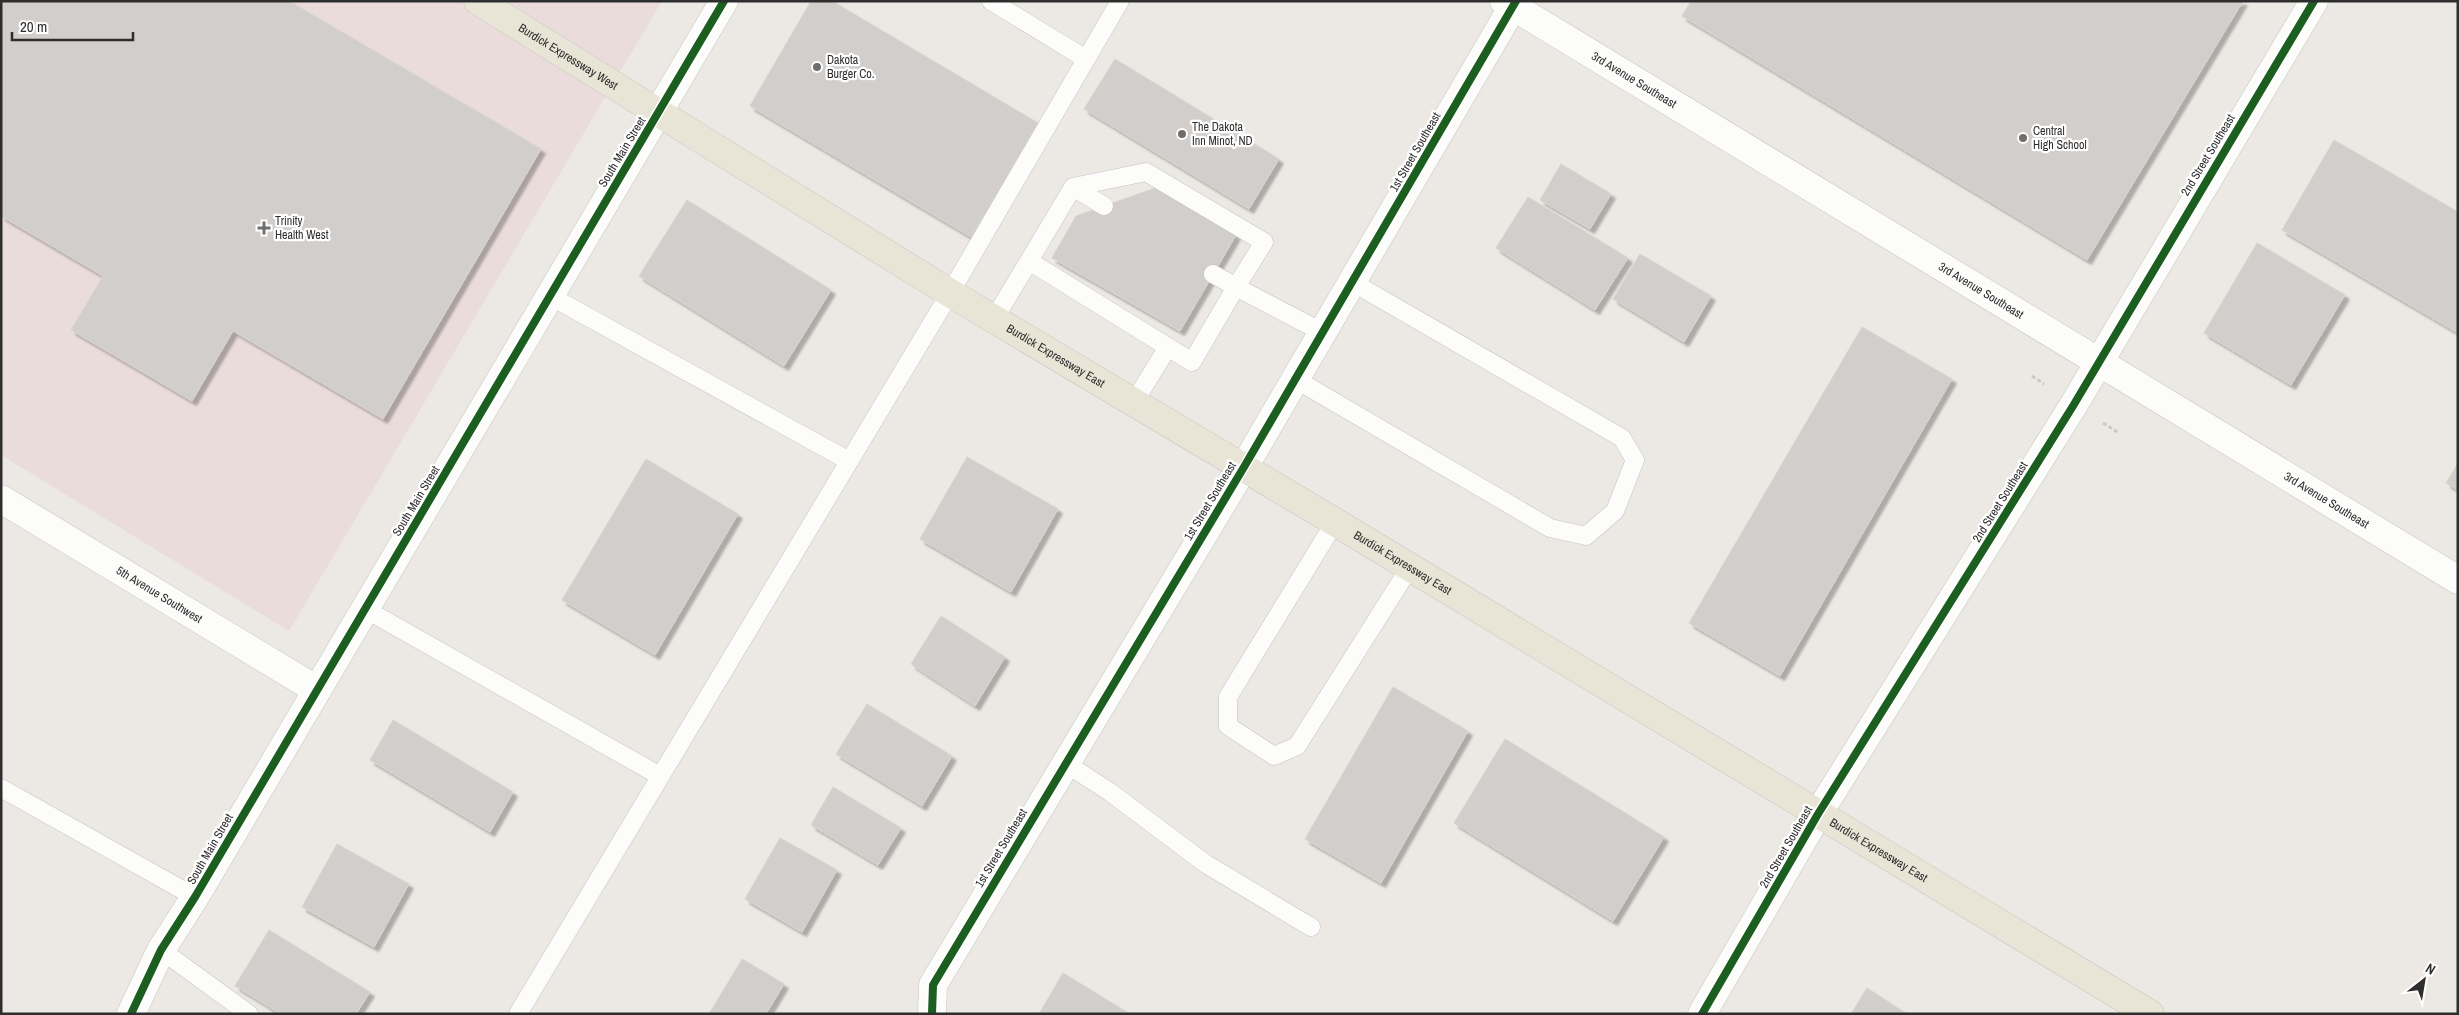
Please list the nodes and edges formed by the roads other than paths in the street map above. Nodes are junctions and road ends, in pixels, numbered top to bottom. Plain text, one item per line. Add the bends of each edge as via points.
1 (478, 1) edge
2 (724, 1) edge
3 (991, 1) edge
4 (1120, 1) edge
5 (2314, 1) edge
6 (1511, 3) edge
7 (1086, 59) junction
8 (658, 113) junction
9 (1073, 187) junction
10 (1104, 206) dead end
11 (1029, 261) junction
12 (1214, 274) dead end
13 (1352, 282) junction
14 (1236, 286) junction
15 (950, 293) junction
16 (550, 296) junction
17 (994, 319) junction
18 (1322, 332) junction
19 (1168, 347) junction
20 (2098, 361) junction
21 (1295, 379) junction
22 (1134, 402) junction
23 (849, 461) junction
24 (1244, 467) junction
25 (1, 499) edge
26 (1335, 522) junction
27 (1410, 567) junction
28 (2458, 580) edge
29 (365, 609) junction
30 (317, 690) junction
31 (1065, 763) junction
32 (660, 776) junction
33 (1, 788) edge
34 (1818, 814) junction
35 (195, 897) junction
36 (1311, 927) dead end
37 (161, 950) junction
38 (131, 1014) edge
39 (249, 1014) edge
40 (518, 1014) edge
41 (932, 1014) edge
42 (1702, 1014) edge
43 (2150, 1014) edge

1 - 8 main road, Burdick Expressway West
2 - 8 street, South Main Street
3 - 7 lane
4 - 7 lane
5 - 20 street, 2nd Street Southeast
6 - 13 street, 1st Street Southeast
6 - 20 street, 3rd Avenue Southeast
7 - 15 lane
8 - 15 main road, Burdick Expressway East
8 - 16 street, South Main Street
9 - 10 lane
9 - 11 lane
9 - 14 lane via 1146,172 1264,242
11 - 17 lane
11 - 19 lane
12 - 14 lane
13 - 18 street, 1st Street Southeast
13 - 21 lane via 1622,438 1635,460 1615,511 1586,536 1550,528
14 - 18 lane
14 - 19 lane via 1192,362
15 - 17 main road, Burdick Expressway East
15 - 23 lane
16 - 23 lane
16 - 29 street, South Main Street
17 - 22 main road, Burdick Expressway East
18 - 21 street, 1st Street Southeast
19 - 22 lane
20 - 28 street, 3rd Avenue Southeast
20 - 34 street, 2nd Street Southeast
21 - 24 street, 1st Street Southeast
22 - 24 main road, Burdick Expressway East
23 - 32 lane
24 - 26 main road, Burdick Expressway East
24 - 31 street, 1st Street Southeast
25 - 30 street, 5th Avenue Southwest
26 - 27 main road, Burdick Expressway East
26 - 27 lane via 1228,697 1228,726 1274,756 1297,746
27 - 34 main road, Burdick Expressway East
29 - 30 street, South Main Street
29 - 32 lane
30 - 35 street, South Main Street
31 - 36 lane via 1110,792 1206,864
31 - 41 street, 1st Street Southeast via 933,986
32 - 40 lane
33 - 35 lane
34 - 42 street, 2nd Street Southeast
34 - 43 main road, Burdick Expressway East
35 - 37 street, South Main Street
37 - 38 street, South Main Street
37 - 39 lane

